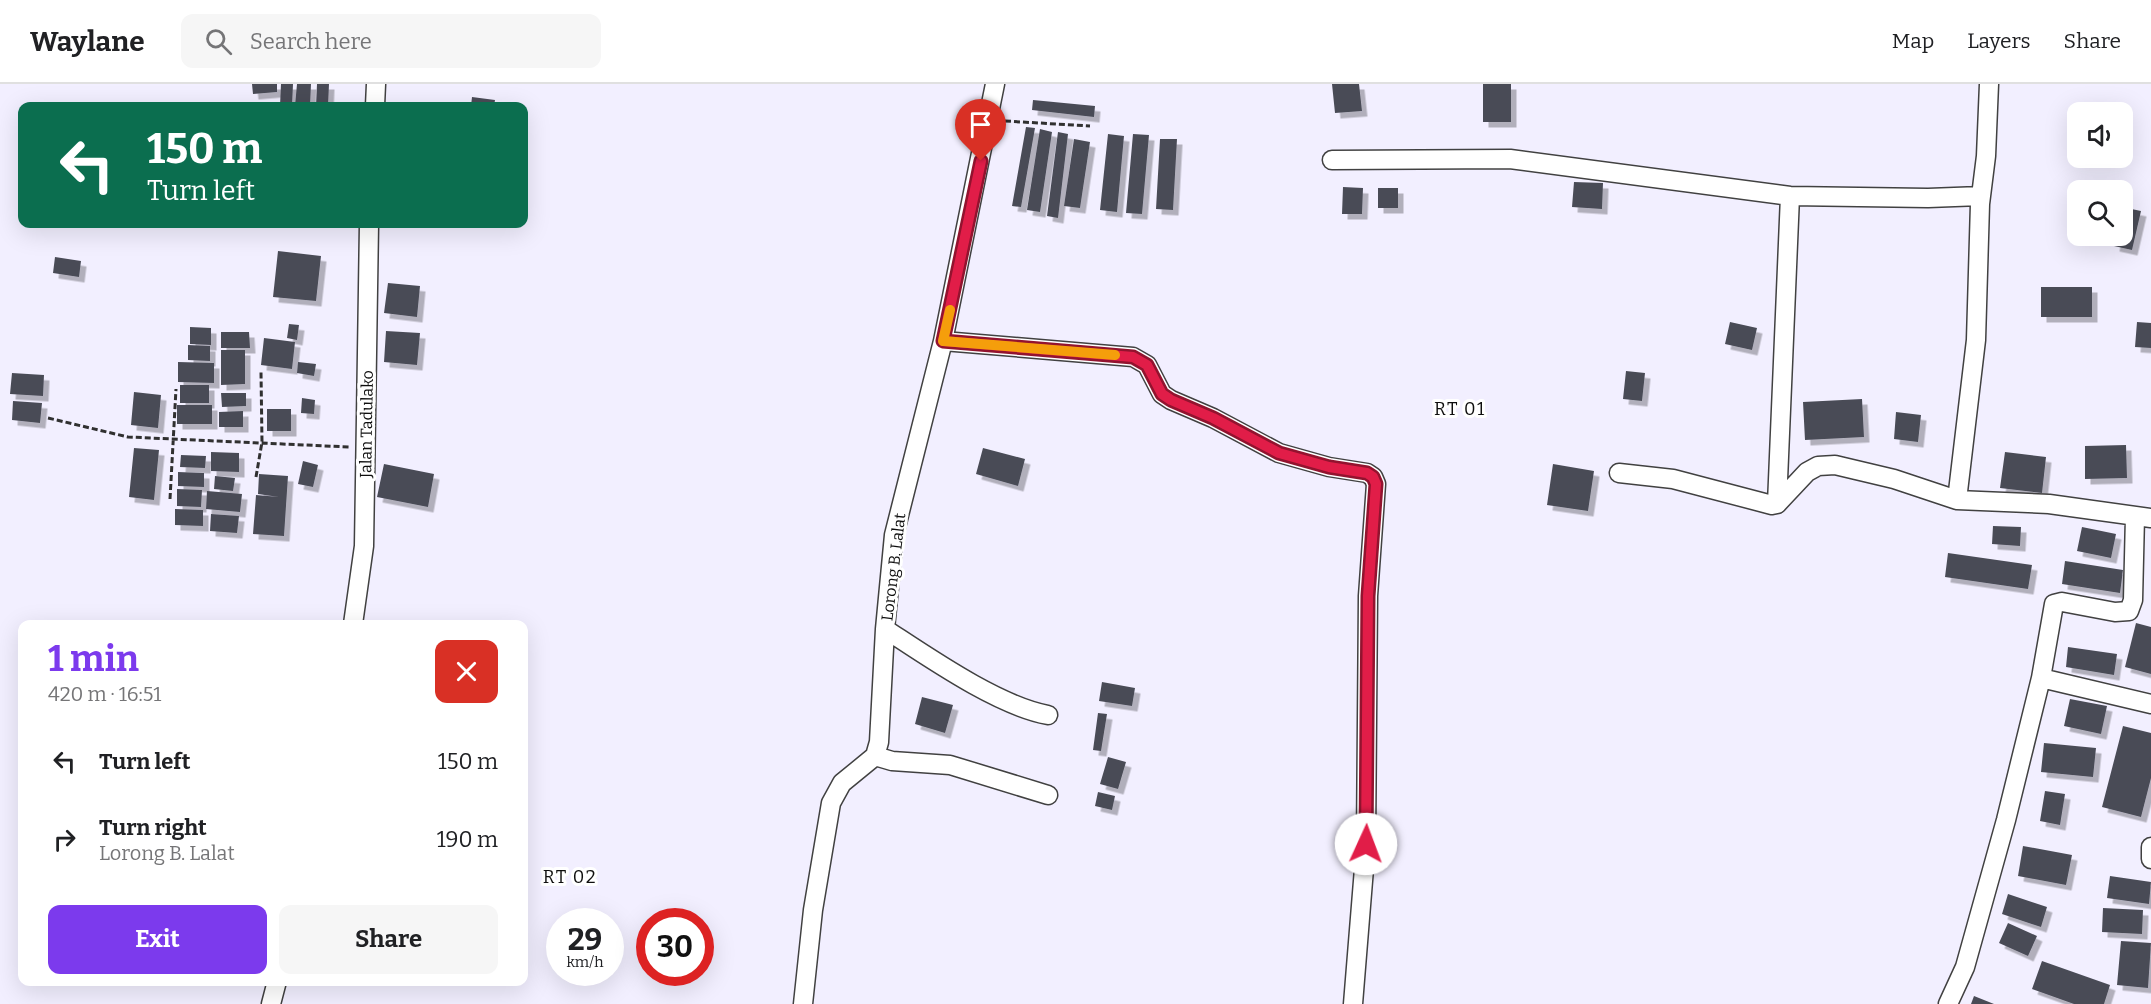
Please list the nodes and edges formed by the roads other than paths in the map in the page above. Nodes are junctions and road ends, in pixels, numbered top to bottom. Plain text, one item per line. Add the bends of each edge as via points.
1 (376, 84) edge
2 (995, 84) edge
3 (1989, 84) edge
4 (375, 102) edge
5 (1332, 160) dead end
6 (1790, 196) junction
7 (1981, 196) junction
8 (369, 228) edge
9 (943, 341) junction
10 (1619, 473) dead end
11 (1956, 500) junction
12 (1777, 504) junction
13 (2143, 517) edge
14 (354, 620) edge
15 (885, 629) junction
16 (2041, 678) junction
17 (2151, 704) edge
18 (1048, 715) dead end
19 (875, 756) junction
20 (1048, 795) dead end
21 (2151, 847) edge
22 (2151, 859) edge
23 (276, 986) edge
24 (271, 1004) edge
25 (803, 1004) edge
26 (1353, 1004) edge
27 (1948, 1004) edge

1 - 4 street
2 - 9 street, Lorong B. Lalat
3 - 7 street
5 - 6 street via 1510,159
6 - 7 street
6 - 12 street
7 - 11 street via 1976,340
8 - 14 street, Jalan Tadulako via 364,546
9 - 15 street, Lorong B. Lalat via 894,535
9 - 26 street via 1133,357 1147,365 1162,394 1171,400 1279,453 1373,477 1376,484 1368,596 1366,844
10 - 12 street via 1673,479
11 - 12 street via 1835,465 1818,466 1807,472
11 - 13 street via 2049,504
13 - 16 street via 2132,607 2124,613 2054,604
15 - 18 street via 996,695
15 - 19 street, Lorong B. Lalat via 882,724
16 - 17 street
16 - 27 street via 1968,955
19 - 20 street via 950,765
19 - 25 street via 843,783 831,803 813,910
21 - 22 street
23 - 24 street

